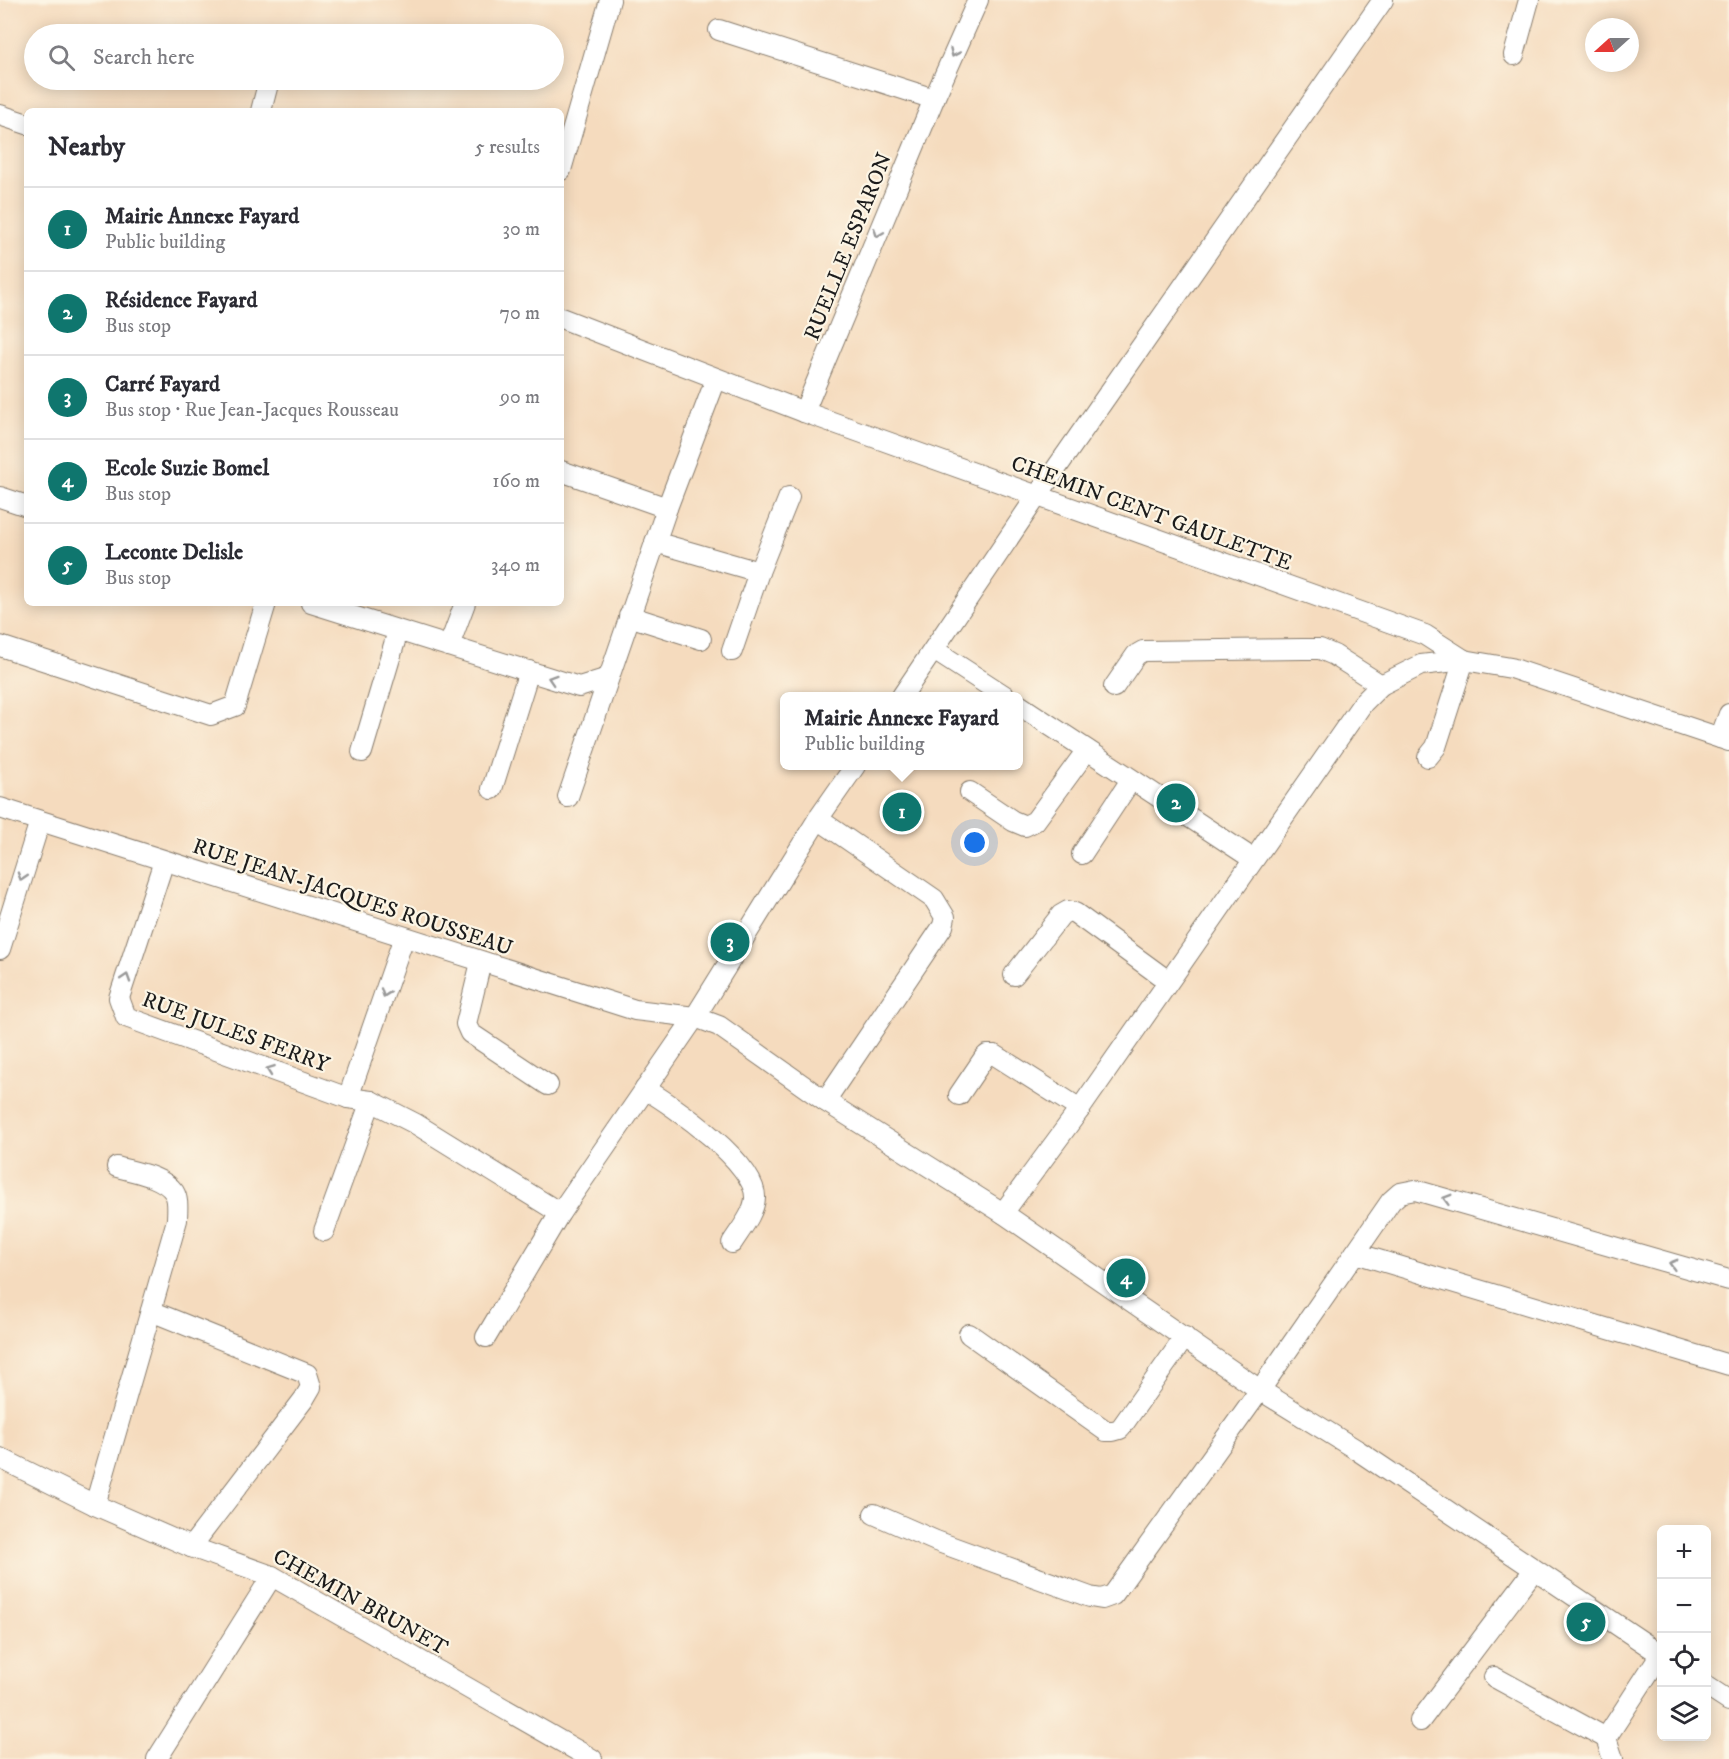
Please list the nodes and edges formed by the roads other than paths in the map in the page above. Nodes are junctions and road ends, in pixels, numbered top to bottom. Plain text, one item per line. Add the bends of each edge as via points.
1 (610, 0) edge
2 (978, 0) edge
3 (1383, 0) edge
4 (1529, 0) edge
5 (719, 30) dead end
6 (1514, 55) dead end
7 (266, 90) edge
8 (934, 99) junction
9 (262, 108) edge
10 (0, 115) edge
11 (24, 123) edge
12 (564, 160) edge
13 (564, 319) edge
14 (716, 379) junction
15 (804, 412) junction
16 (564, 472) edge
17 (1037, 496) junction
18 (0, 497) edge
19 (789, 497) dead end
20 (24, 505) edge
21 (667, 508) junction
22 (655, 542) junction
23 (759, 572) junction
24 (265, 606) edge
25 (320, 606) edge
26 (464, 606) edge
27 (629, 616) junction
28 (398, 631) junction
29 (701, 639) dead end
30 (0, 646) edge
31 (449, 646) junction
32 (934, 650) junction
33 (732, 651) dead end
34 (1464, 660) junction
35 (529, 671) junction
36 (608, 678) junction
37 (1381, 685) junction
38 (1114, 687) dead end
39 (905, 692) edge
40 (999, 692) edge
41 (1023, 708) edge
42 (1729, 714) edge
43 (1725, 740) edge
44 (1087, 750) junction
45 (362, 752) dead end
46 (1428, 756) dead end
47 (852, 770) edge
48 (1131, 780) junction
49 (492, 789) dead end
50 (970, 792) dead end
51 (568, 797) dead end
52 (0, 808) edge
53 (818, 819) junction
54 (40, 821) junction
55 (1082, 854) dead end
56 (1253, 859) junction
57 (164, 861) junction
58 (404, 937) junction
59 (0, 949) edge
60 (481, 962) junction
61 (1014, 975) dead end
62 (1168, 981) junction
63 (695, 1017) junction
64 (548, 1085) dead end
65 (645, 1089) junction
66 (959, 1095) dead end
67 (348, 1098) junction
68 (371, 1101) junction
69 (825, 1101) junction
70 (1080, 1109) junction
71 (117, 1167) dead end
72 (560, 1213) junction
73 (1003, 1213) junction
74 (324, 1231) dead end
75 (732, 1243) dead end
76 (1355, 1252) junction
77 (1729, 1280) edge
78 (151, 1311) junction
79 (969, 1334) dead end
80 (486, 1337) dead end
81 (1185, 1337) junction
82 (1729, 1365) edge
83 (1260, 1390) junction
84 (0, 1458) edge
85 (95, 1505) junction
86 (874, 1514) dead end
87 (190, 1546) junction
88 (1534, 1570) junction
89 (272, 1576) junction
90 (1657, 1652) edge
91 (1657, 1661) edge
92 (1494, 1677) dead end
93 (1708, 1687) edge
94 (1729, 1701) edge
95 (1420, 1721) dead end
96 (1606, 1738) junction
97 (157, 1759) edge
98 (592, 1759) edge
99 (1613, 1759) edge

1 - 12 street
2 -> 8 street, RUELLE ESPARON
3 - 17 street
4 - 6 street
5 - 8 street
7 - 9 street
8 -> 15 street, RUELLE ESPARON
10 - 11 street
13 - 14 street, CHEMIN CENT GAULETTE
14 - 15 street, CHEMIN CENT GAULETTE
14 - 21 street
15 - 17 street, CHEMIN CENT GAULETTE
16 - 21 street
17 - 32 street
17 - 34 street, CHEMIN CENT GAULETTE via 1425,635
18 - 20 street
19 - 23 street
21 - 22 street
22 - 23 street
22 - 27 street
23 - 33 street
24 - 30 street via 235,706 211,715
25 - 28 street
26 - 31 street
27 - 29 street
27 - 36 street
28 - 31 street
28 - 45 street
31 - 35 street
32 - 39 street
32 - 40 street
34 - 37 street via 1421,665
34 - 43 street, CHEMIN CENT GAULETTE via 1511,668
34 - 46 street via 1436,747
36 -> 35 street via 579,687
35 - 49 street
36 - 51 street
37 - 38 street via 1334,655 1311,649 1143,651
37 - 56 street via 1363,703
41 - 44 street
42 - 43 street
44 - 48 street
44 - 50 street via 1035,821 1025,826
47 - 53 street
48 - 55 street
48 - 56 street
52 - 54 street, RUE JEAN-JACQUES ROUSSEAU
53 - 63 street
53 - 69 street via 934,899 945,917 943,926
54 - 57 street, RUE JEAN-JACQUES ROUSSEAU
54 -> 59 street
56 - 62 street
57 - 58 street, RUE JEAN-JACQUES ROUSSEAU
67 -> 57 street, RUE JULES FERRY via 126,1017 119,998
58 - 60 street, RUE JEAN-JACQUES ROUSSEAU
58 -> 67 street, RUE JULES FERRY
60 - 63 street, RUE JEAN-JACQUES ROUSSEAU via 635,1010
60 - 64 street via 466,1024 470,1033
61 - 62 street via 1068,911
62 - 70 street
63 - 65 street
63 - 69 street, RUE JEAN-JACQUES ROUSSEAU via 719,1026
65 - 72 street
65 - 75 street via 692,1119 751,1179 753,1205
66 - 70 street via 984,1058 995,1055
67 - 68 street, RUE JULES FERRY
68 - 72 street, RUE JULES FERRY via 416,1124
68 - 74 street
69 - 73 street, RUE JEAN-JACQUES ROUSSEAU
70 - 73 street
71 - 78 street via 160,1180 174,1191 177,1220
72 - 80 street
73 - 81 street, RUE JEAN-JACQUES ROUSSEAU
77 -> 76 street via 1415,1190 1400,1193 1391,1201
76 - 82 street
76 - 83 street
78 - 85 street
78 - 87 street via 307,1374 311,1387
79 - 81 street via 1106,1431 1120,1429
81 - 83 street, RUE JEAN-JACQUES ROUSSEAU
83 - 86 street via 1113,1595 1102,1599 936,1541
83 - 88 street, RUE JEAN-JACQUES ROUSSEAU via 1357,1450
84 - 85 street, CHEMIN BRUNET
85 - 87 street, CHEMIN BRUNET
87 - 89 street, CHEMIN BRUNET
88 - 90 street, RUE JEAN-JACQUES ROUSSEAU
88 - 95 street
89 - 97 street
89 - 98 street, CHEMIN BRUNET
91 - 96 street
92 - 96 street
93 - 94 street
96 - 99 street

